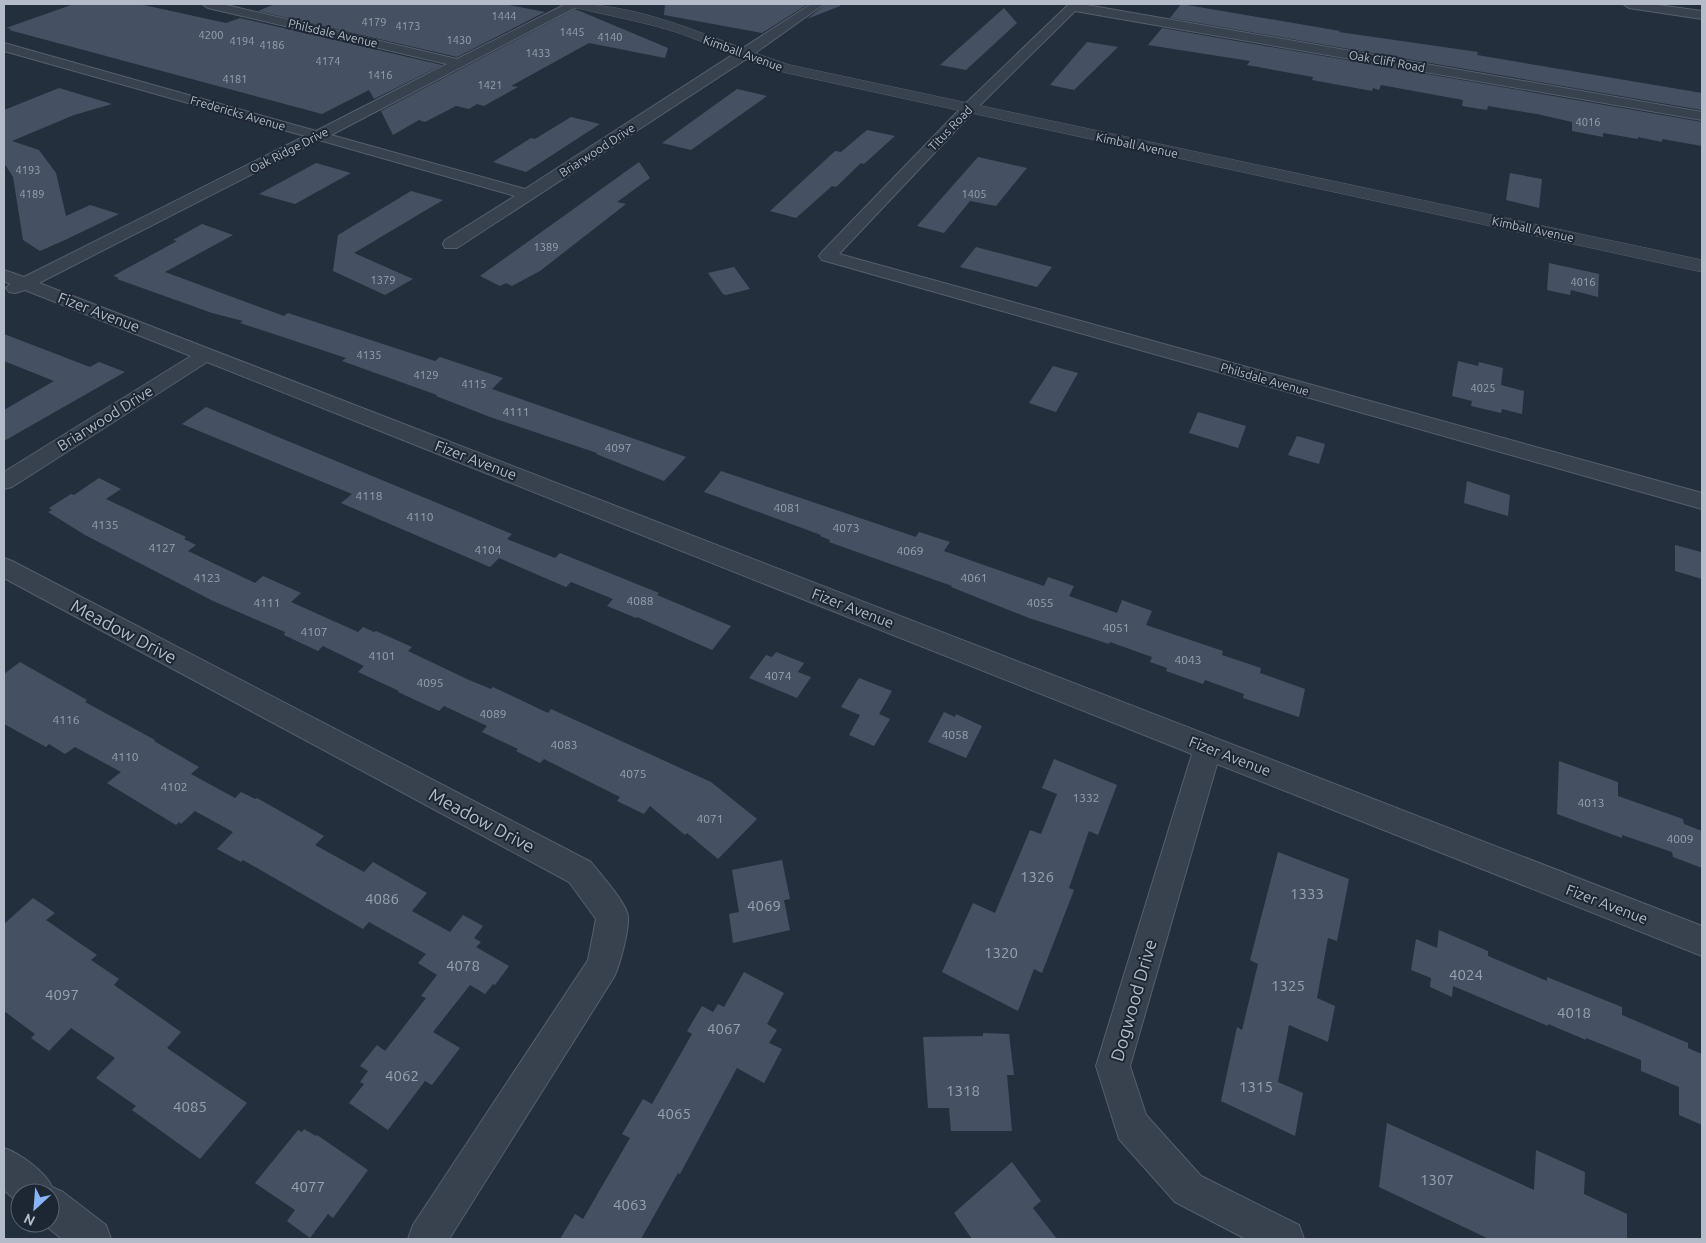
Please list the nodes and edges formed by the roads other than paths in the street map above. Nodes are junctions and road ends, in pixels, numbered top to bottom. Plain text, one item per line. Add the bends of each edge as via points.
1 (208, 4) edge
2 (574, 4) edge
3 (578, 4) edge
4 (818, 4) edge
5 (1629, 4) edge
6 (1074, 5) edge
7 (1702, 15) edge
8 (4, 46) edge
9 (742, 55) junction
10 (458, 63) junction
11 (968, 109) junction
12 (1702, 116) edge
13 (317, 136) junction
14 (529, 195) junction
15 (451, 244) dead end
16 (828, 256) joint
17 (1702, 266) edge
18 (10, 284) edge
19 (207, 354) junction
20 (4, 482) edge
21 (1702, 501) edge
22 (4, 567) edge
23 (1208, 747) junction
24 (1702, 941) edge
25 (4, 1166) edge
26 (24, 1183) edge
27 (60, 1212) edge
28 (92, 1239) edge
29 (427, 1239) edge
30 (1284, 1239) edge

1 - 10 street, Philsdale Avenue
2 - 10 street, Oak Ridge Drive
3 - 9 street, Kimball Avenue via 644,18
4 - 9 street, Briarwood Drive
5 - 7 street
6 - 11 street, Titus Road
6 - 12 street, Oak Cliff Road
8 - 13 street, Fredericks Avenue
9 - 11 street, Kimball Avenue via 787,69
9 - 14 street, Briarwood Drive
10 - 13 street, Oak Ridge Drive
11 - 16 street, Titus Road
11 - 17 street, Kimball Avenue
13 - 14 street, Fredericks Avenue
13 - 18 street, Oak Ridge Drive
14 - 15 street, Briarwood Drive
16 - 21 street, Philsdale Avenue
18 - 19 street, Fizer Avenue
19 - 20 street, Briarwood Drive
19 - 23 street, Fizer Avenue
22 - 29 street, Meadow Drive via 580,872 612,916 604,966
23 - 24 street, Fizer Avenue
23 - 30 street, Dogwood Drive via 1113,1066 1132,1126 1188,1189
25 - 26 street
27 - 28 street

